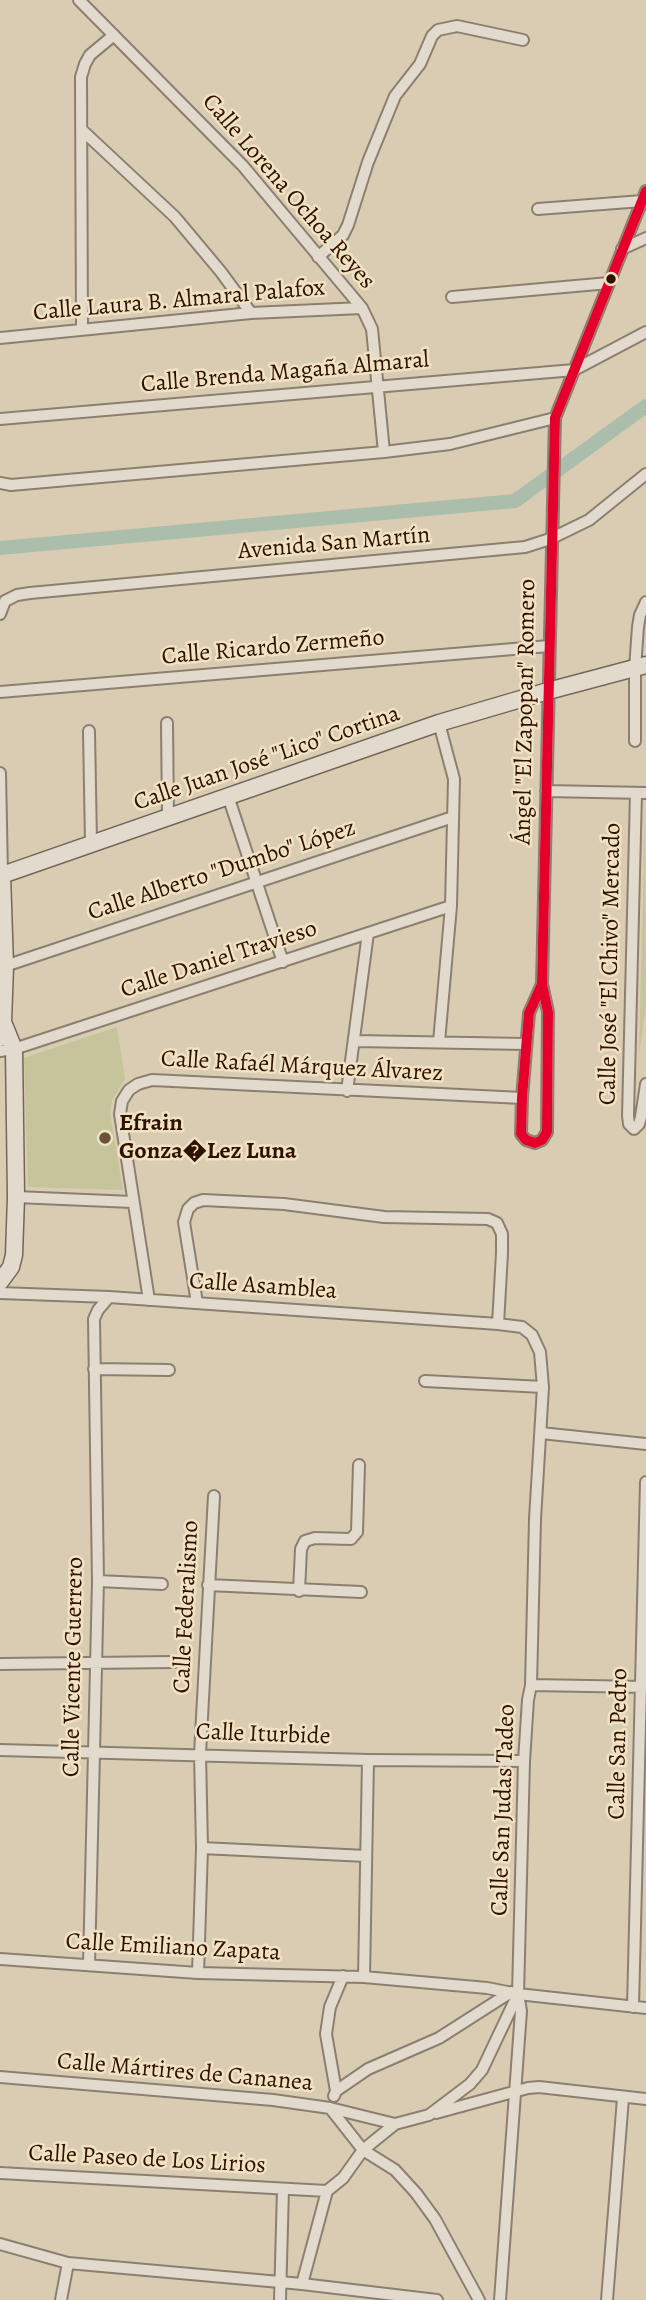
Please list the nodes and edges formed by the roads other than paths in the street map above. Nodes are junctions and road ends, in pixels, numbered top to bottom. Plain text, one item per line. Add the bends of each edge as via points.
1 (79, 0) edge
2 (114, 35) junction
3 (523, 40) dead end
4 (83, 131) junction
5 (644, 196) edge
6 (538, 209) dead end
7 (646, 238) edge
8 (622, 249) junction
9 (318, 257) junction
10 (609, 283) junction
11 (452, 297) dead end
12 (362, 307) junction
13 (251, 313) junction
14 (82, 329) junction
15 (646, 331) edge
16 (0, 338) edge
17 (574, 370) junction
18 (378, 385) junction
19 (555, 418) junction
20 (0, 419) edge
21 (384, 452) junction
22 (646, 474) edge
23 (0, 482) edge
24 (550, 539) junction
25 (646, 602) edge
26 (0, 614) edge
27 (549, 646) junction
28 (640, 667) edge
29 (548, 691) junction
30 (0, 692) edge
31 (167, 723) dead end
32 (439, 723) junction
33 (89, 731) dead end
34 (635, 741) dead end
35 (0, 773) edge
36 (546, 791) junction
37 (641, 793) edge
38 (228, 796) junction
39 (168, 817) junction
40 (453, 817) junction
41 (91, 843) junction
42 (1, 876) edge
43 (257, 882) junction
44 (451, 906) junction
45 (368, 933) junction
46 (283, 962) junction
47 (5, 966) junction
48 (542, 984) junction
49 (2, 1030) edge
50 (355, 1041) junction
51 (439, 1042) junction
52 (526, 1044) junction
53 (7, 1050) edge
54 (646, 1084) edge
55 (347, 1091) junction
56 (522, 1098) junction
57 (16, 1197) junction
58 (132, 1202) junction
59 (0, 1282) edge
60 (0, 1293) edge
61 (109, 1297) junction
62 (149, 1300) junction
63 (197, 1303) junction
64 (498, 1324) junction
65 (522, 1327) joint
66 (94, 1369) junction
67 (169, 1370) dead end
68 (425, 1381) dead end
69 (543, 1388) junction
70 (541, 1433) junction
71 (646, 1446) edge
72 (359, 1465) dead end
73 (646, 1482) edge
74 (214, 1496) dead end
75 (98, 1581) junction
76 (162, 1584) dead end
77 (208, 1585) junction
78 (299, 1591) junction
79 (361, 1592) dead end
80 (174, 1662) dead end
81 (0, 1664) edge
82 (96, 1664) junction
83 (531, 1685) junction
84 (644, 1687) edge
85 (0, 1750) edge
86 (93, 1752) junction
87 (200, 1754) junction
88 (368, 1760) junction
89 (524, 1761) junction
90 (202, 1848) junction
91 (366, 1856) junction
92 (0, 1959) edge
93 (89, 1965) junction
94 (198, 1973) junction
95 (343, 1976) junction
96 (365, 1977) junction
97 (515, 1993) junction
98 (633, 2007) junction
99 (646, 2008) edge
100 (0, 2077) edge
101 (335, 2091) junction
102 (516, 2092) junction
103 (623, 2098) junction
104 (646, 2099) edge
105 (330, 2108) junction
106 (429, 2115) junction
107 (394, 2124) junction
108 (363, 2150) junction
109 (0, 2173) edge
110 (287, 2189) junction
111 (327, 2191) junction
112 (0, 2244) edge
113 (68, 2263) junction
114 (280, 2283) junction
115 (302, 2284) junction
116 (61, 2300) edge
117 (280, 2300) edge
118 (437, 2300) edge
119 (479, 2300) edge
120 (500, 2300) edge
121 (607, 2300) edge

1 - 2 street, Calle Lorena Ochoa Reyes
2 - 4 street via 85,64
2 - 9 street, Calle Lorena Ochoa Reyes via 243,166
3 - 9 street via 457,26 432,36 420,64 395,96 343,235
4 - 13 street via 175,217
4 - 14 street
5 - 6 street
5 - 8 street, Ángel "El Zapopan" Romero
7 - 8 street
8 - 10 street, Ángel "El Zapopan" Romero
9 - 12 street, Calle Lorena Ochoa Reyes
10 - 11 street
10 - 17 street, Ángel "El Zapopan" Romero
12 - 13 street, Calle Laura B. Almaral Palafox
12 - 18 street, Calle Lorena Ochoa Reyes via 372,329
13 - 14 street, Calle Laura B. Almaral Palafox
14 - 16 street, Calle Laura B. Almaral Palafox
15 - 17 street
17 - 18 street, Calle Brenda Magaña Almaral
17 - 19 street, Ángel "El Zapopan" Romero
18 - 20 street, Calle Brenda Magaña Almaral
18 - 21 street, Calle Lorena Ochoa Reyes
19 - 21 street via 450,444
19 - 24 street, Ángel "El Zapopan" Romero
21 - 23 street via 11,485
22 - 24 street, Avenida San Martín via 589,520
24 - 26 street, Avenida San Martín via 506,550 30,593 5,601
24 - 27 street, Ángel "El Zapopan" Romero
25 - 28 street via 638,627
27 - 29 street, Ángel "El Zapopan" Romero
27 - 30 street, Calle Ricardo Zermeño
28 - 29 street, Calle Juan José "Lico" Cortina
28 - 34 street
29 - 32 street, Calle Juan José "Lico" Cortina
29 - 36 street, Ángel "El Zapopan" Romero
31 - 39 street
32 - 38 street, Calle Juan José "Lico" Cortina
32 - 40 street via 453,770
33 - 41 street
35 - 42 street
36 - 37 street
36 - 48 street, Ángel "El Zapopan" Romero
37 - 54 street, Calle José "El Chivo" Mercado via 628,1116 634,1129 642,1117
38 - 39 street, Calle Juan José "Lico" Cortina
38 - 43 street
39 - 41 street, Calle Juan José "Lico" Cortina
40 - 43 street, Calle Alberto "Dumbo" López
40 - 44 street
41 - 42 street, Calle Juan José "Lico" Cortina
42 - 47 street
43 - 46 street
43 - 47 street, Calle Alberto "Dumbo" López
44 - 45 street, Calle Daniel Travieso
44 - 51 street
45 - 46 street, Calle Daniel Travieso
45 - 50 street
46 - 53 street, Calle Daniel Travieso
47 - 49 street
48 - 52 street, Ángel "El Zapopan" Romero via 529,1013
48 - 56 street, Ángel "El Zapopan" Romero via 548,1012 547,1132 535,1143 521,1134
49 - 53 street
50 - 51 street
50 - 55 street
51 - 52 street
52 - 56 street, Ángel "El Zapopan" Romero
53 - 57 street
55 - 56 street, Calle Rafaél Márquez Álvarez
55 - 58 street, Calle Rafaél Márquez Álvarez via 152,1080 138,1083 122,1101 120,1114
57 - 58 street
57 - 59 street via 14,1255
58 - 62 street, Calle Rafaél Márquez Álvarez
60 - 61 street, Calle Asamblea
61 - 62 street, Calle Asamblea
61 - 66 street, Calle Vicente Guerrero via 94,1319
62 - 63 street, Calle Asamblea
63 - 64 street, Calle Asamblea
63 - 64 street via 184,1222 188,1209 203,1200 284,1204 384,1217 488,1219 497,1223 502,1234
64 - 65 street, Calle Asamblea
65 - 69 street, Calle San Judas Tadeo via 540,1352
66 - 67 street
66 - 75 street, Calle Vicente Guerrero
68 - 69 street
69 - 70 street, Calle San Judas Tadeo
70 - 71 street
70 - 83 street, Calle San Judas Tadeo
72 - 78 street via 357,1532 351,1539 305,1541
73 - 84 street, Calle San Pedro
74 - 77 street, Calle Federalismo
75 - 76 street
75 - 82 street, Calle Vicente Guerrero
77 - 78 street
77 - 87 street, Calle Federalismo
78 - 79 street
80 - 82 street
81 - 82 street
82 - 86 street, Calle Vicente Guerrero
83 - 84 street
83 - 89 street, Calle San Judas Tadeo
84 - 98 street, Calle San Pedro
85 - 86 street, Calle Iturbide
86 - 87 street, Calle Iturbide
86 - 93 street, Calle Vicente Guerrero
87 - 88 street, Calle Iturbide
87 - 90 street, Calle Federalismo
88 - 89 street, Calle Iturbide
88 - 91 street
89 - 97 street, Calle San Judas Tadeo
90 - 91 street
90 - 94 street, Calle Federalismo
91 - 96 street
92 - 93 street, Calle Emiliano Zapata
93 - 94 street, Calle Emiliano Zapata
94 - 95 street, Calle Emiliano Zapata
95 - 96 street, Calle Emiliano Zapata
95 - 101 street via 330,2007 326,2034
96 - 97 street, Calle Emiliano Zapata
97 - 98 street, Calle Emiliano Zapata
97 - 101 street via 439,2038 368,2069
97 - 102 street, Calle San Judas Tadeo via 521,2011
97 - 106 street via 482,2070
98 - 99 street, Calle Emiliano Zapata
100 - 105 street, Calle Mártires de Cananea
101 - 105 street
102 - 103 street via 539,2087
102 - 106 street
102 - 120 street, Calle San Judas Tadeo
103 - 104 street
103 - 121 street
105 - 107 street
105 - 108 street, Calle Mártires de Cananea
106 - 107 street
107 - 108 street
108 - 111 street
108 - 119 street, Calle Mártires de Cananea via 395,2170 416,2193
109 - 110 street, Calle Paseo de Los Lirios
110 - 111 street, Calle Paseo de Los Lirios
110 - 114 street
111 - 115 street
112 - 113 street
113 - 114 street
113 - 116 street
114 - 115 street
114 - 117 street
115 - 118 street

